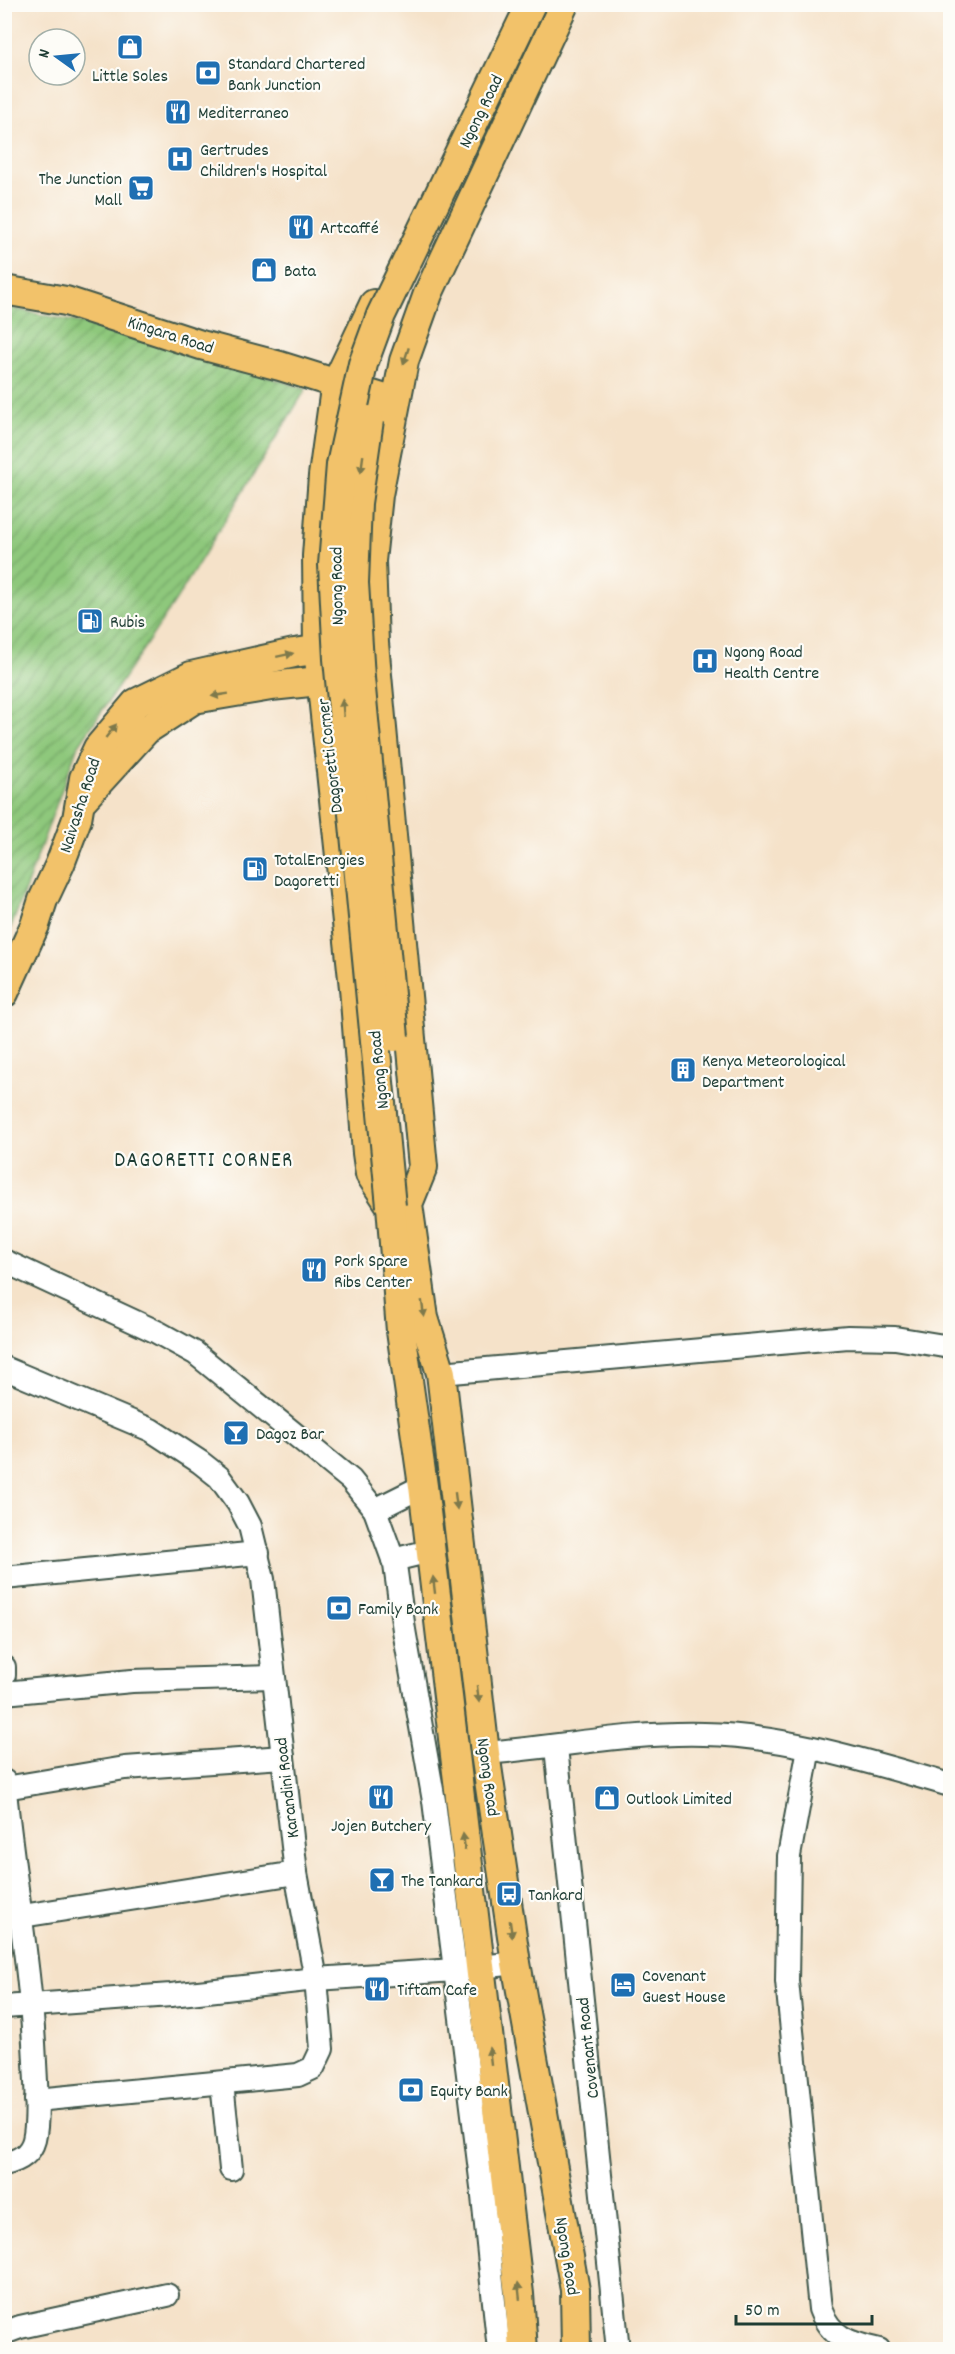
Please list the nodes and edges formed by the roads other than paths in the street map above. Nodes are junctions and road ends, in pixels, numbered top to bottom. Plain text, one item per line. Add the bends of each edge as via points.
1 (517, 4) edge
2 (531, 4) edge
3 (551, 4) edge
4 (564, 4) edge
5 (4, 290) edge
6 (336, 384) junction
7 (395, 402) junction
8 (366, 644) junction
9 (318, 649) junction
10 (369, 678) junction
11 (320, 680) junction
12 (80, 802) junction
13 (407, 982) junction
14 (354, 988) junction
15 (4, 993) edge
16 (400, 1205) junction
17 (4, 1261) edge
18 (951, 1347) edge
19 (4, 1368) edge
20 (441, 1373) junction
21 (423, 1486) junction
22 (375, 1510) junction
23 (430, 1551) junction
24 (258, 1553) junction
25 (393, 1560) junction
26 (4, 1578) edge
27 (5, 1676) edge
28 (272, 1677) junction
29 (556, 1747) junction
30 (809, 1748) junction
31 (485, 1753) junction
32 (283, 1757) junction
33 (4, 1781) edge
34 (951, 1785) edge
35 (5, 1788) edge
36 (296, 1873) junction
37 (22, 1916) junction
38 (516, 1963) junction
39 (467, 1968) junction
40 (316, 1979) junction
41 (33, 2005) junction
42 (4, 2007) edge
43 (222, 2082) junction
44 (36, 2100) junction
45 (4, 2164) edge
46 (231, 2169) dead end
47 (167, 2295) dead end
48 (4, 2333) edge
49 (833, 2341) edge
50 (499, 2349) edge
51 (523, 2349) edge
52 (576, 2349) edge
53 (618, 2349) edge
54 (879, 2349) edge

1 - 6 main road, Ngong Road
16 -> 2 main road, Ngong Road, bridge via 338,659 333,565 341,465 363,364 381,315
3 -> 8 main road, Ngong Road, bridge via 399,320 379,374 357,503 354,583
4 -> 7 main road, Ngong Road via 428,294 404,361
5 - 6 main road, Kingara Road via 66,301
6 - 7 main road, Kingara Road
6 - 9 main road, Ngong Road via 317,556
7 - 8 main road, Ngong Road via 378,495
8 - 9 main road
8 - 10 main road, Ngong Road, bridge
9 - 11 main road, Ngong Road
12 -> 9 main road, Naivasha Road via 84,778 98,748 136,703 191,676
10 - 11 main road
10 - 13 main road, Ngong Road
10 - 16 main road, Ngong Road, bridge
11 -> 12 main road, Dagoretti Corner via 194,699 146,730
11 - 14 main road, Dagoretti Corner
12 - 15 main road, Naivasha Road via 60,864
13 - 14 main road
13 - 16 main road, Ngong Road via 423,1167
14 - 16 main road, Ngong Road via 370,1174
16 -> 20 main road, Ngong Road via 424,1318
16 - 21 main road, Ngong Road via 401,1331
17 - 22 street via 195,1353 351,1480
18 - 20 street via 895,1338 848,1337
19 - 24 street, Karandini Road via 151,1430 200,1462 219,1477 238,1503
20 -> 31 main road, Ngong Road
21 - 22 street
21 - 23 main road, Ngong Road
22 - 25 street
23 - 25 street
39 -> 23 main road, Ngong Road
24 - 26 street
24 - 28 street, Karandini Road
25 - 39 street
27 - 28 street via 132,1682
28 - 32 street, Karandini Road
29 - 30 street via 706,1734
29 - 31 street
29 - 53 street, Covenant Road
30 - 34 street
30 - 49 street via 789,1856 787,1981 820,2309
31 -> 38 main road, Ngong Road
32 - 35 street via 125,1768
32 - 36 street, Karandini Road
33 - 35 street
35 - 37 street
36 - 37 street
36 - 40 street, Karandini Road
37 - 41 street
38 - 39 street
38 - 52 main road, Ngong Road via 575,2290
39 - 40 street
39 - 50 street
51 -> 39 main road, Ngong Road via 518,2282
40 - 41 street
40 - 43 street, Karandini Road via 322,2049 313,2068 298,2075
41 - 42 street
41 - 44 street
43 - 44 street, Karandini Road
43 - 46 street
44 - 45 street via 30,2150 22,2158
47 - 48 street
49 - 54 street via 851,2341

